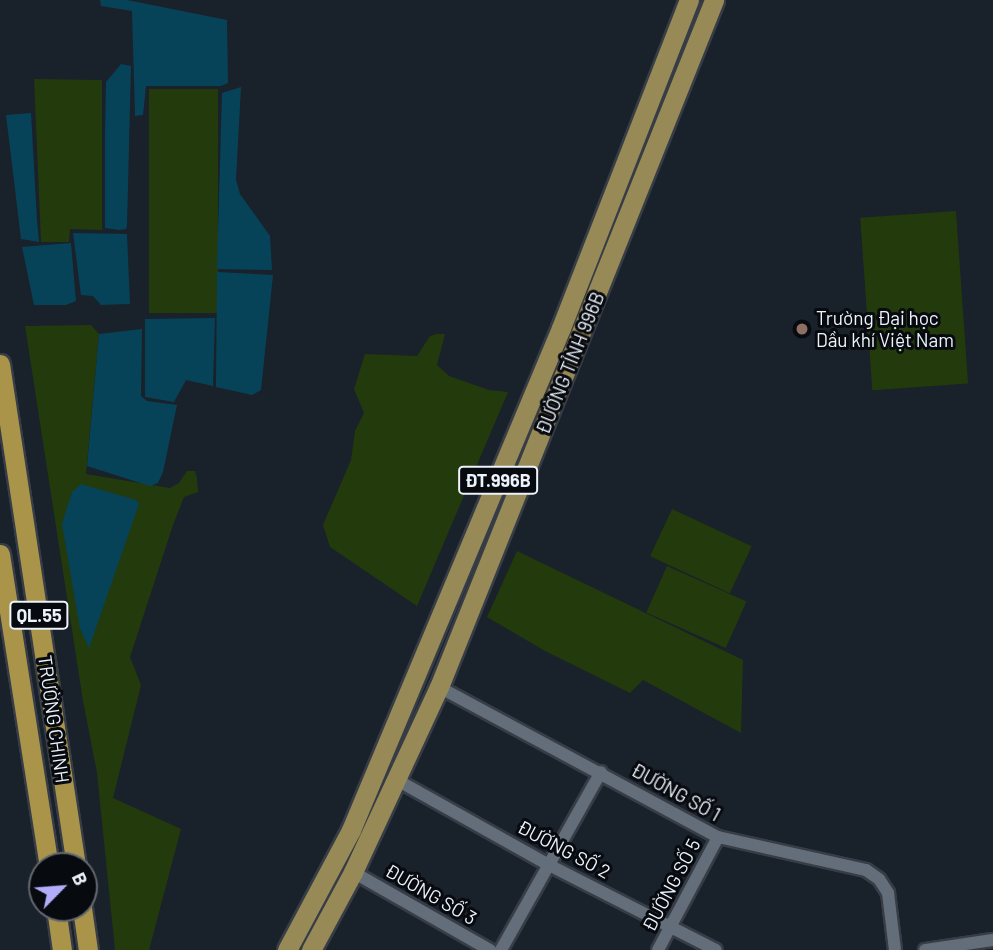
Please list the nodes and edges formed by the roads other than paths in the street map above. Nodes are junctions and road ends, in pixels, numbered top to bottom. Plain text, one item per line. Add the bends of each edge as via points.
1 (689, 0) edge
2 (714, 0) edge
3 (561, 328) junction
4 (580, 339) junction
5 (0, 364) edge
6 (0, 554) edge
7 (439, 687) junction
8 (601, 772) junction
9 (397, 780) junction
10 (718, 837) junction
11 (47, 852) edge
12 (74, 852) edge
13 (550, 865) junction
14 (353, 872) junction
15 (58, 922) edge
16 (84, 922) edge
17 (670, 924) junction
18 (993, 940) edge
19 (62, 950) edge
20 (88, 950) edge
21 (287, 950) edge
22 (311, 950) edge
23 (490, 950) edge
24 (500, 950) edge
25 (657, 950) edge
26 (716, 950) edge
27 (895, 950) edge
28 (925, 950) edge

1 - 3 main road, ĐƯỜNG TỈNH 996B / ĐT.996B
2 - 4 main road, ĐƯỜNG TỈNH 996B / ĐT.996B
3 - 4 main road
3 - 21 main road, ĐƯỜNG TỈNH 996B / ĐT.996B via 351,830
4 - 7 main road, ĐƯỜNG TỈNH 996B / ĐT.996B
5 - 12 highway, TRƯỜNG CHINH / QL.55
6 - 11 highway, TRƯỜNG CHINH / QL.55
7 - 8 street, ĐƯỜNG SỐ 1
7 - 9 main road, ĐƯỜNG TỈNH 996B / ĐT.996B
8 - 10 street, ĐƯỜNG SỐ 1
8 - 13 street
9 - 13 street, ĐƯỜNG SỐ 2
9 - 14 main road, ĐƯỜNG TỈNH 996B / ĐT.996B
10 - 17 street, ĐƯỜNG SỐ 5
10 - 27 street, ĐƯỜNG SỐ 1 via 866,870 879,878 888,893
13 - 17 street, ĐƯỜNG SỐ 2
13 - 24 street
14 - 22 main road, ĐƯỜNG TỈNH 996B / ĐT.996B
14 - 23 street, ĐƯỜNG SỐ 3
15 - 19 highway
16 - 20 highway
17 - 25 street, ĐƯỜNG SỐ 5
17 - 26 street, ĐƯỜNG SỐ 2
18 - 28 street

